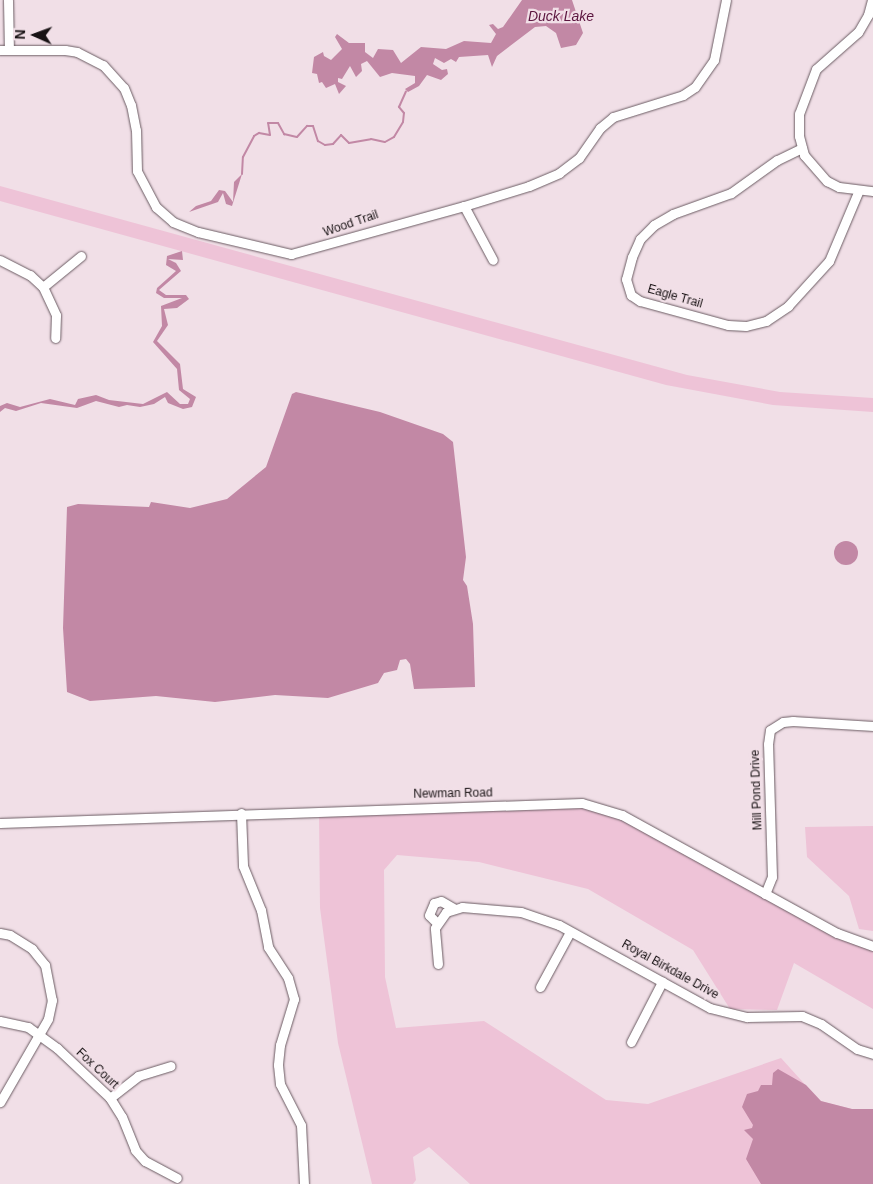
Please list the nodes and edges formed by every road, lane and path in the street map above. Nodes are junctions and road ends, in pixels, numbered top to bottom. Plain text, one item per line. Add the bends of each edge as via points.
1 (8, 0) edge
2 (726, 0) edge
3 (872, 0) edge
4 (5, 50) edge
5 (802, 148) junction
6 (859, 190) junction
7 (873, 191) edge
8 (464, 206) junction
9 (81, 256) dead end
10 (0, 260) edge
11 (493, 260) dead end
12 (43, 287) junction
13 (55, 338) dead end
14 (873, 726) edge
15 (241, 813) junction
16 (0, 823) edge
17 (766, 894) junction
18 (453, 908) junction
19 (437, 923) junction
20 (570, 932) junction
21 (0, 933) edge
22 (873, 946) edge
23 (438, 964) dead end
24 (662, 982) junction
25 (540, 987) dead end
26 (0, 1021) edge
27 (40, 1034) junction
28 (631, 1042) dead end
29 (873, 1054) edge
30 (170, 1066) dead end
31 (110, 1098) junction
32 (0, 1102) edge
33 (177, 1178) dead end
34 (304, 1184) edge

1 - 4 street
2 - 8 street, Wood Trail via 714,60 695,87 683,95 613,117 600,128 579,158 559,173
3 - 5 street via 858,32 816,69 799,114
4 - 8 street, Wood Trail via 77,52 113,74 124,88 135,118 137,171 145,190 156,207 173,222 198,232 291,254
5 - 6 street via 810,164 827,181 839,187
5 - 6 street, Eagle Trail via 776,160 731,193 673,214 654,225 640,239 632,258 626,279 631,295 640,301 728,325 746,326 766,321 788,306 829,261
6 - 7 street
8 - 11 street
9 - 12 street
10 - 12 street via 23,270
12 - 13 street via 56,315
14 - 17 street, Mill Pond Drive via 793,721 783,722 770,730 772,877
15 - 16 street, Newman Road
15 - 17 street, Newman Road via 582,803 622,815
15 - 34 street via 243,866 261,910 268,947 288,978 294,999 280,1045 278,1065 280,1084 301,1126
17 - 22 street, Newman Road via 837,933
18 - 19 street
18 - 19 street, Royal Birkdale Drive via 442,901 434,903 429,915
18 - 20 street, Royal Birkdale Drive via 521,912 550,920
19 - 23 street, Royal Birkdale Drive via 435,950
20 - 24 street, Royal Birkdale Drive via 647,971
20 - 25 street
21 - 27 street via 10,935 32,949 44,965 52,1000 48,1019
24 - 28 street
24 - 29 street, Royal Birkdale Drive via 721,1012 747,1017 802,1016 811,1019 846,1043
26 - 27 street, Fox Court via 20,1024
27 - 31 street, Fox Court
27 - 32 street
30 - 31 street via 138,1076
31 - 33 street, Fox Court via 122,1117 135,1150 145,1161

